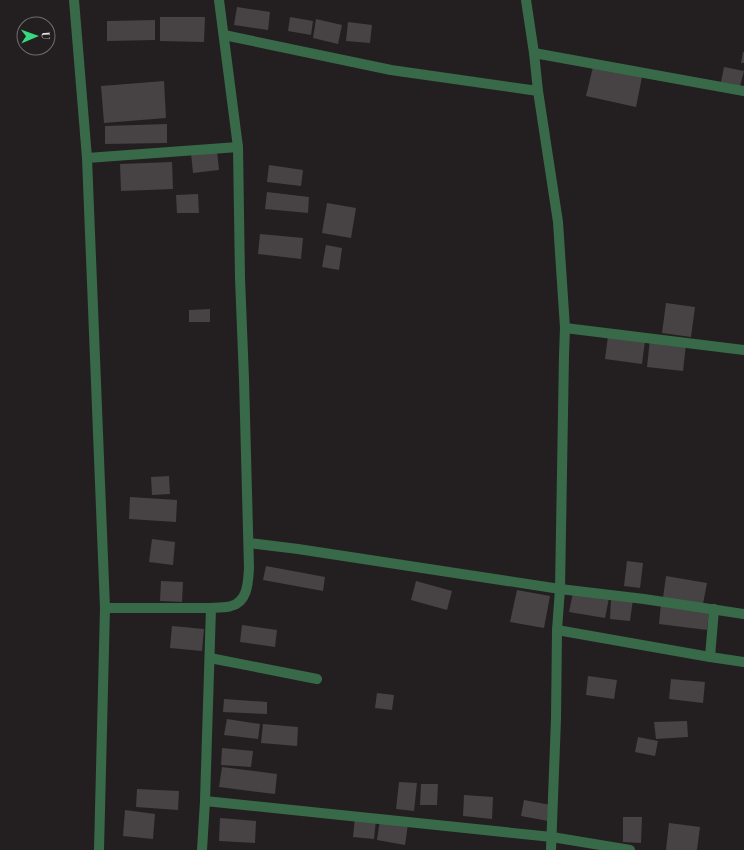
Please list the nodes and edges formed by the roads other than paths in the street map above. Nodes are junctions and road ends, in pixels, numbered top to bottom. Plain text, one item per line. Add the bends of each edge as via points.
1 (74, 0) edge
2 (219, 0) edge
3 (526, 0) edge
4 (224, 35) junction
5 (534, 52) junction
6 (538, 91) junction
7 (744, 91) edge
8 (238, 147) junction
9 (88, 158) junction
10 (565, 328) junction
11 (744, 350) edge
12 (249, 543) junction
13 (560, 589) junction
14 (105, 608) junction
15 (211, 608) junction
16 (714, 609) junction
17 (744, 614) edge
18 (557, 630) junction
19 (210, 658) junction
20 (710, 658) junction
21 (744, 662) edge
22 (317, 679) dead end
23 (205, 801) junction
24 (552, 838) junction
25 (99, 850) edge
26 (202, 850) edge
27 (551, 850) edge
28 (630, 850) edge

1 - 9 street
2 - 4 street
3 - 5 street
4 - 6 street via 391,70
4 - 8 street
5 - 6 street
5 - 7 street
6 - 10 street via 558,222
8 - 9 street
8 - 12 street
9 - 14 street
10 - 11 street
10 - 13 street
12 - 13 street
12 - 15 street via 248,586 242,600 232,606
13 - 16 street
13 - 18 street
14 - 15 street
14 - 25 street
15 - 19 street
16 - 17 street
16 - 20 street
18 - 20 street
18 - 24 street
19 - 22 street
19 - 23 street
20 - 21 street
23 - 24 street
23 - 26 street
24 - 27 street
24 - 28 street

